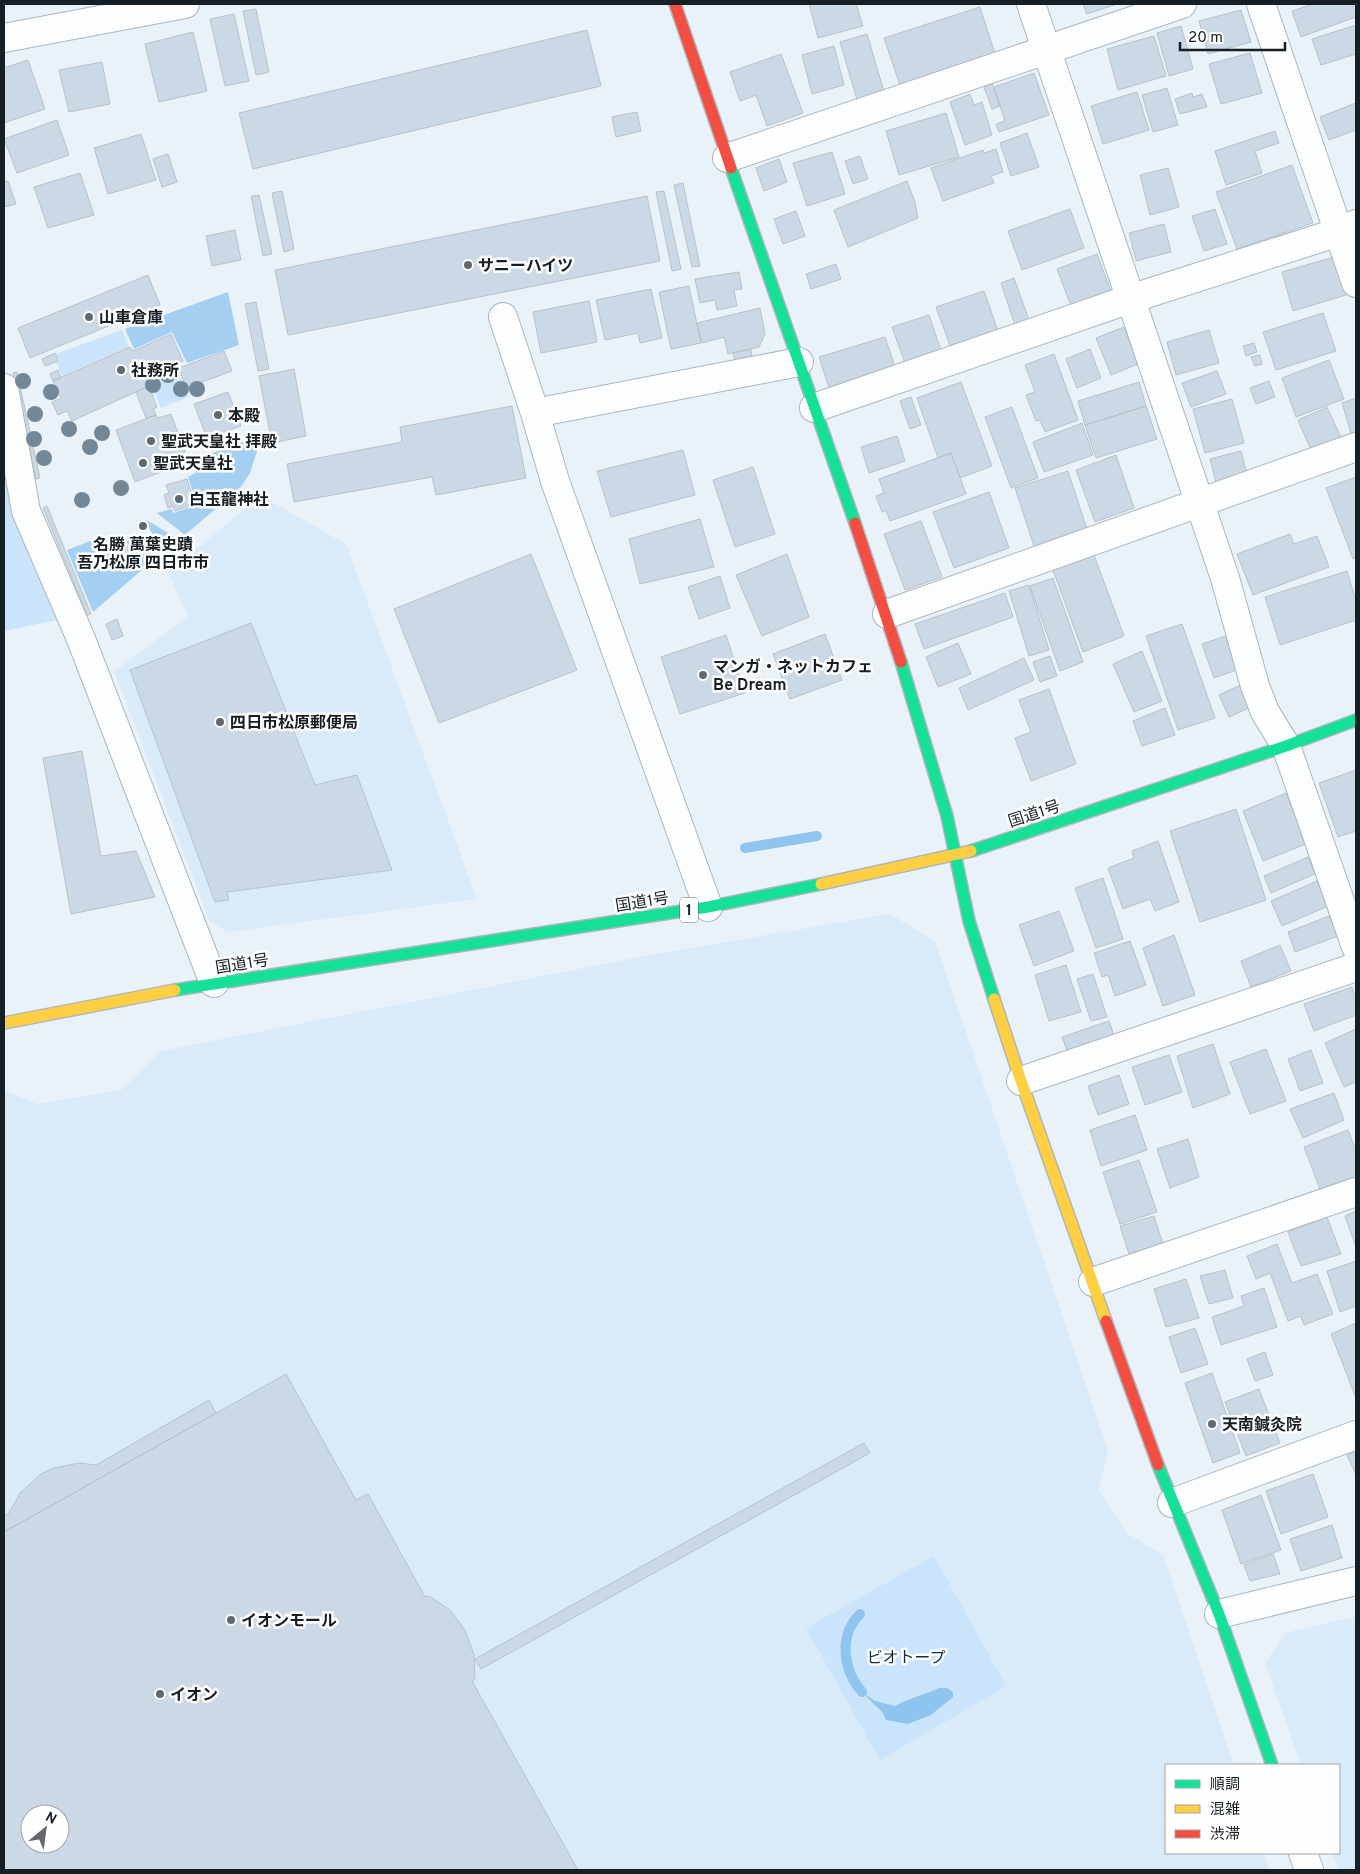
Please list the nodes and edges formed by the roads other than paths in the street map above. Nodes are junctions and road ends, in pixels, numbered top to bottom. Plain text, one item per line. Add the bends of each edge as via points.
1 (185, 4) edge
2 (675, 4) edge
3 (1031, 4) edge
4 (1182, 4) edge
5 (1261, 4) edge
6 (4, 38) edge
7 (1046, 49) junction
8 (727, 158) junction
9 (1347, 228) edge
10 (1356, 283) edge
11 (1130, 299) junction
12 (503, 317) dead end
13 (799, 362) junction
14 (4, 388) edge
15 (814, 408) junction
16 (535, 413) junction
17 (1356, 447) edge
18 (1200, 503) junction
19 (887, 614) junction
20 (1356, 720) edge
21 (1286, 746) junction
22 (956, 856) junction
23 (708, 907) junction
24 (1356, 947) edge
25 (1356, 967) edge
26 (214, 983) junction
27 (4, 1023) edge
28 (1021, 1081) junction
29 (1356, 1192) edge
30 (1093, 1282) junction
31 (1356, 1435) edge
32 (1172, 1503) junction
33 (1356, 1580) edge
34 (1219, 1614) junction
35 (1272, 1764) edge
36 (1303, 1854) edge
37 (1309, 1870) edge

1 - 6 street
2 - 8 main road
3 - 7 street
4 - 7 street
5 - 9 street
7 - 8 street
7 - 11 street
8 - 13 main road
9 - 10 street
9 - 11 street
11 - 15 street
11 - 18 street
12 - 16 street
13 - 15 main road
13 - 16 street
14 - 26 street via 26,511 81,639
15 - 19 main road
16 - 23 street via 555,481
17 - 18 street
18 - 19 street
18 - 21 street via 1265,712
19 - 22 main road
20 - 21 main road, 国道1号 / 1
21 - 22 main road, 国道1号 / 1
21 - 24 street
22 - 23 main road, 国道1号 / 1
22 - 28 main road via 969,921
23 - 26 main road, 国道1号 / 1
25 - 28 street
26 - 27 main road, 国道1号 / 1
28 - 30 main road
29 - 30 street
30 - 32 main road
31 - 32 street
32 - 34 main road
33 - 34 street
34 - 35 main road
36 - 37 street

